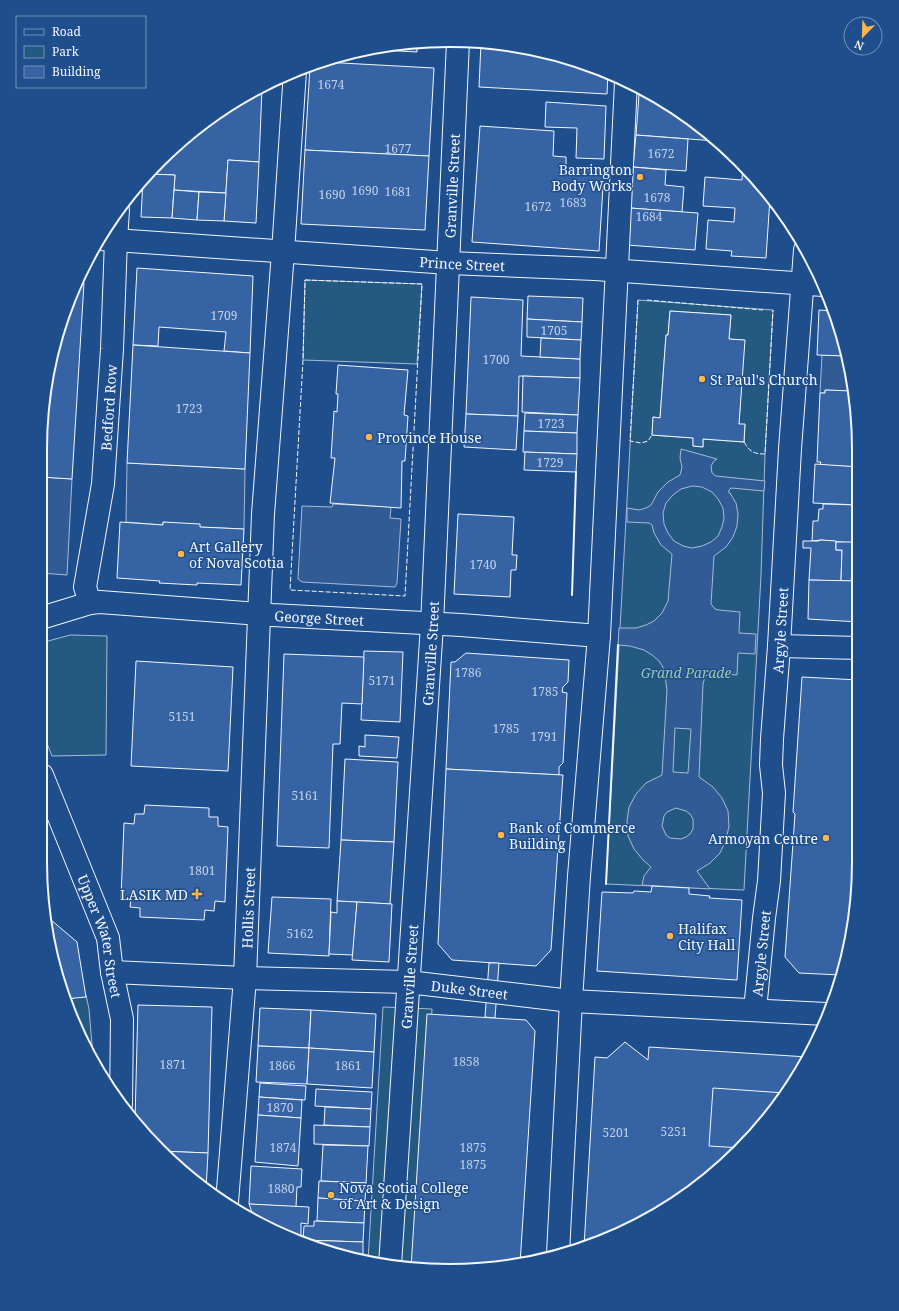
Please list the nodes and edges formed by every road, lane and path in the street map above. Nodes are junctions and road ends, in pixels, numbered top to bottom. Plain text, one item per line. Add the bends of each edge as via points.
1 (458, 47) edge
2 (294, 79) edge
3 (626, 88) edge
4 (108, 240) edge
5 (283, 252) junction
6 (448, 263) junction
7 (617, 270) junction
8 (811, 274) edge
9 (814, 284) edge
10 (90, 603) junction
11 (260, 614) junction
12 (47, 616) edge
13 (432, 624) junction
14 (599, 636) junction
15 (779, 646) junction
16 (852, 648) edge
17 (47, 787) edge
18 (112, 972) junction
19 (245, 978) junction
20 (408, 982) junction
21 (571, 1000) junction
22 (755, 1010) junction
23 (822, 1014) edge
24 (121, 1094) edge
25 (227, 1197) edge
26 (558, 1249) edge
27 (390, 1260) edge

1 - 6 street, Granville Street
2 - 5 street, Hollis Street
3 - 7 street
4 - 5 street, Prince Street
4 - 10 street, Bedford Row via 112,349 103,484 85,587
5 - 6 street, Prince Street
5 - 11 street, Hollis Street via 263,514
6 - 7 street, Prince Street
6 - 13 street, Granville Street
7 - 9 street, Prince Street
7 - 14 street
8 - 9 street, Argyle Street
9 - 15 street, Argyle Street via 790,449
10 - 11 street, George Street
10 - 12 street, George Street
11 - 13 street, George Street
11 - 19 street, Hollis Street
13 - 14 street, George Street
13 - 20 street, Granville Street
14 - 21 street
15 - 16 street
15 - 22 street, Argyle Street via 772,739 774,793 769,882
17 - 18 street, Upper Water Street via 108,938
18 - 19 street, Duke Street
18 - 24 street, Upper Water Street via 122,1019
19 - 20 street, Duke Street
19 - 25 street, Hollis Street
20 - 21 street, Duke Street
20 - 27 street, Granville Street
21 - 22 street, Duke Street
21 - 26 street
22 - 23 street, Duke Street

